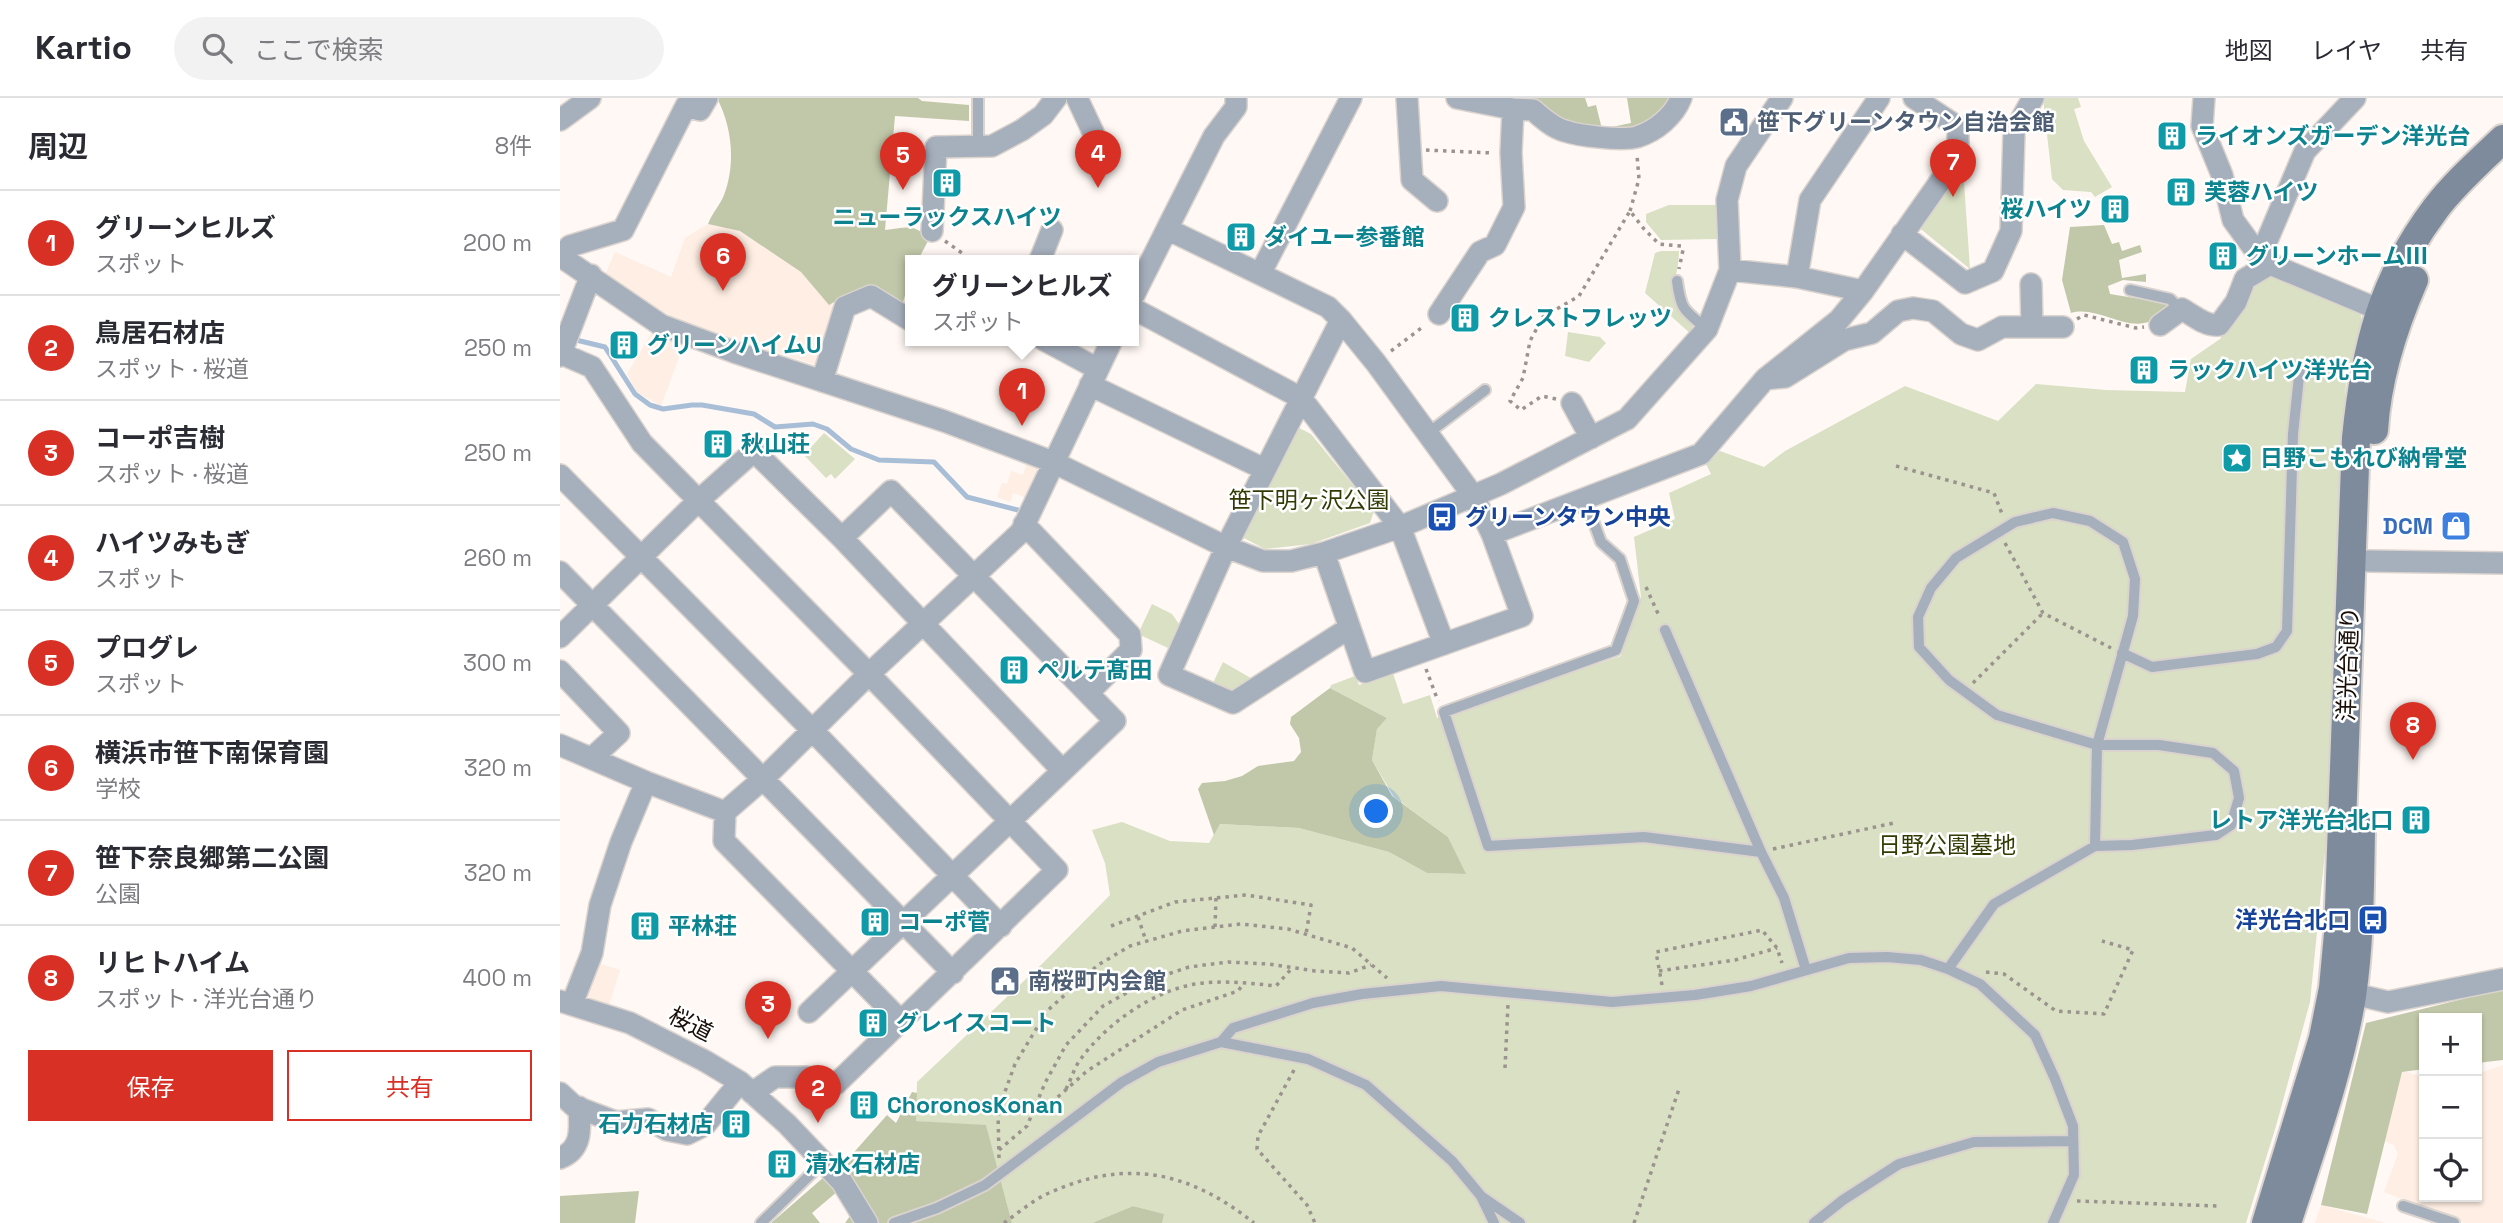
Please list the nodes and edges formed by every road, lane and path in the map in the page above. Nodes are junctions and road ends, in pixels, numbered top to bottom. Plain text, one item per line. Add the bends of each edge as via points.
1 (590, 98) edge
2 (707, 98) edge
3 (978, 98) edge
4 (1056, 98) edge
5 (1077, 98) edge
6 (1237, 98) edge
7 (1351, 98) edge
8 (1407, 98) edge
9 (1457, 98) edge
10 (1681, 98) edge
11 (1782, 98) edge
12 (1879, 98) edge
13 (1914, 98) edge
14 (2033, 98) edge
15 (2204, 98) edge
16 (2355, 98) edge
17 (687, 102) edge
18 (1513, 109) junction
19 (560, 120) edge
20 (1635, 138) junction
21 (2503, 139) edge
22 (978, 146) junction
23 (1423, 150) dead end
24 (1511, 153) junction
25 (1100, 159) dead end
26 (2503, 165) edge
27 (1437, 201) dead end
28 (1630, 211) junction
29 (1167, 229) junction
30 (1052, 230) dead end
31 (932, 231) joint
32 (1902, 234) junction
33 (962, 255) edge
34 (1042, 255) edge
35 (560, 256) edge
36 (2265, 260) junction
37 (1730, 270) junction
38 (1260, 274) junction
39 (591, 275) junction
40 (1797, 277) junction
41 (1676, 281) joint
42 (2031, 284) dead end
43 (1139, 285) edge
44 (2130, 290) dead end
45 (1863, 291) junction
46 (2180, 309) junction
47 (2380, 310) junction
48 (1139, 312) edge
49 (1439, 314) joint
50 (905, 317) edge
51 (1340, 320) junction
52 (2160, 325) joint
53 (2032, 327) junction
54 (2063, 327) joint
55 (1707, 329) junction
56 (1052, 346) edge
57 (1109, 346) edge
58 (562, 353) edge
59 (1376, 363) junction
60 (2300, 367) dead end
61 (1094, 377) junction
62 (1765, 379) junction
63 (822, 381) junction
64 (1485, 390) dead end
65 (1301, 398) junction
66 (1572, 403) joint
67 (1427, 434) junction
68 (1591, 438) junction
69 (1053, 462) junction
70 (1896, 466) dead end
71 (1264, 469) junction
72 (560, 475) edge
73 (1474, 497) junction
74 (1585, 499) junction
75 (698, 501) junction
76 (1024, 524) junction
77 (1400, 527) junction
78 (2003, 529) junction
79 (1493, 534) junction
80 (842, 538) junction
81 (1226, 547) junction
82 (1324, 554) junction
83 (642, 559) junction
84 (2367, 561) junction
85 (2503, 563) edge
86 (560, 572) edge
87 (974, 575) junction
88 (593, 606) junction
89 (2043, 613) junction
90 (922, 623) junction
91 (1349, 628) junction
92 (1665, 630) dead end
93 (560, 637) edge
94 (1444, 644) junction
95 (1420, 652) junction
96 (2122, 653) junction
97 (560, 671) edge
98 (869, 674) junction
99 (1964, 692) junction
100 (1088, 693) junction
101 (1444, 712) junction
102 (813, 731) junction
103 (560, 745) edge
104 (2097, 745) junction
105 (592, 758) junction
106 (1062, 770) junction
107 (763, 779) junction
108 (646, 782) junction
109 (725, 813) junction
110 (1008, 821) junction
111 (1894, 822) dead end
112 (2095, 846) junction
113 (1761, 852) junction
114 (953, 875) junction
115 (1216, 898) junction
116 (1137, 916) junction
117 (904, 922) junction
118 (1001, 926) junction
119 (1111, 926) dead end
120 (1215, 927) junction
121 (1306, 934) junction
122 (1146, 941) junction
123 (2102, 941) dead end
124 (1777, 948) junction
125 (1372, 965) junction
126 (1293, 967) junction
127 (1948, 969) junction
128 (852, 970) junction
129 (1806, 970) junction
130 (1659, 971) junction
131 (1981, 972) dead end
132 (953, 973) junction
133 (1786, 976) junction
134 (2503, 979) edge
135 (1244, 982) junction
136 (1400, 989) junction
137 (2342, 991) junction
138 (1508, 993) junction
139 (1664, 998) junction
140 (566, 1002) edge
141 (809, 1012) dead end
142 (902, 1022) junction
143 (1221, 1042) junction
144 (1301, 1057) junction
145 (1504, 1068) dead end
146 (1680, 1086) dead end
147 (746, 1087) junction
148 (1066, 1089) junction
149 (560, 1093) edge
150 (579, 1107) junction
151 (1035, 1107) junction
152 (2073, 1141) junction
153 (999, 1150) junction
154 (560, 1158) edge
155 (823, 1162) junction
156 (1000, 1174) junction
157 (1481, 1196) junction
158 (2064, 1201) junction
159 (2218, 1206) dead end
160 (2403, 1206) dead end
161 (761, 1223) edge
162 (867, 1223) edge
163 (894, 1223) edge
164 (1004, 1223) edge
165 (1254, 1223) edge
166 (1315, 1223) edge
167 (1493, 1223) edge
168 (1520, 1223) edge
169 (1634, 1223) edge
170 (1814, 1223) edge
171 (2053, 1223) edge
172 (2266, 1223) edge
173 (2287, 1223) edge
174 (2454, 1223) edge

1 - 19 street
2 - 17 street via 700,110
3 - 22 lane
4 - 22 street via 1043,116 1022,130 992,146
5 - 25 street
6 - 29 street
7 - 38 street
8 - 27 street via 1412,180
9 - 18 street
10 - 20 street via 1660,125
11 - 37 street via 1736,166 1727,200
12 - 40 street via 1810,200
13 - 32 street via 1958,127 1958,156
14 - 32 street via 2014,132 2011,231 1993,271 1965,283
15 - 36 street via 2202,126 2222,175 2233,220
16 - 36 street via 2305,151
17 - 35 street via 623,230 570,246
18 - 20 street via 1533,110 1563,131
18 - 24 street
20 - 28 path via 1639,179
21 - 47 street, 洋光台通り via 2437,207 2402,258
22 - 31 street via 936,147
23 - 24 path
24 - 49 street via 1514,207 1494,245 1480,252
26 - 84 street, 洋光台通り via 2453,218 2421,264 2400,312 2375,419
28 - 41 path via 1659,244 1681,246
28 - 66 path via 1580,296 1543,317 1510,401 1521,410 1542,396
29 - 38 street
29 - 43 street
30 - 34 street
31 - 33 path
32 - 45 street
35 - 39 street
36 - 46 street via 2245,279 2219,325
36 - 47 street
37 - 40 street
37 - 55 street
38 - 51 street via 1328,307
39 - 58 street
39 - 63 street via 661,325
40 - 45 street
41 - 55 lane via 1684,310
42 - 53 street
44 - 46 lane via 2170,299
45 - 62 street via 1839,320
46 - 52 street
47 - 137 street, 洋光台通り via 2361,387 2356,438 2338,934
48 - 65 street
49 - 59 path
50 - 63 street via 871,296 845,307
51 - 59 street
51 - 65 street
52 - 54 path via 2136,328 2084,315
53 - 54 street
53 - 62 street via 2002,327 1978,340 1961,334 1933,311 1913,307 1898,311 1872,333 1844,340 1785,377
55 - 68 street via 1627,419
56 - 61 street
57 - 61 street
58 - 75 street via 592,367 642,443
59 - 67 street
60 - 96 lane via 2293,434 2287,631 2276,647 2257,654 2152,667
61 - 69 street
61 - 71 street
62 - 74 street via 1701,454
63 - 69 street
64 - 67 lane
65 - 71 street
65 - 77 street
66 - 68 street
67 - 73 street
68 - 73 street
69 - 76 street
69 - 81 street
70 - 78 path via 1994,494
71 - 81 street
72 - 83 street
73 - 77 street
73 - 79 street
74 - 79 street
74 - 101 lane via 1601,542 1620,559 1634,601 1616,650
75 - 80 street via 754,451
75 - 83 street
75 - 98 street
76 - 87 street
76 - 100 street via 1130,635 1131,650
77 - 82 street
77 - 94 street
78 - 89 path
78 - 96 lane via 2053,513 2090,521 2123,542 2135,579 2133,616
78 - 99 lane via 1956,558 1931,588 1918,617 1920,647
79 - 94 street via 1522,615
80 - 87 street via 891,491
80 - 90 street
81 - 82 street via 1263,561
81 - 91 street via 1169,675 1233,703
82 - 91 street
83 - 88 street
83 - 102 street
84 - 85 street
84 - 137 street, 洋光台通り via 2360,879
86 - 88 street
87 - 90 street
87 - 100 street
88 - 93 street
88 - 107 street
89 - 96 path
89 - 99 path
90 - 98 street
90 - 106 street
91 - 95 street via 1365,672
92 - 113 lane
94 - 95 street
95 - 101 path
96 - 104 lane
97 - 105 street via 620,733
98 - 102 street
98 - 110 street
99 - 104 lane via 1997,715
100 - 106 street via 1115,721
101 - 113 lane via 1488,846 1644,838
102 - 107 street
102 - 114 street
103 - 105 street
104 - 112 lane
104 - 112 lane via 2159,745 2213,753 2234,771 2239,798 2231,825 2216,835
105 - 108 street
106 - 110 street
107 - 109 street
107 - 117 street
108 - 109 street
108 - 140 street via 600,905 592,953
109 - 128 street via 724,841
110 - 114 street
110 - 118 street via 1057,870
111 - 113 path
112 - 127 lane via 1994,904
113 - 129 lane via 1784,898
114 - 117 street
114 - 118 street
115 - 116 path via 1175,902
115 - 120 path
115 - 121 path via 1246,895 1311,905
116 - 119 path
116 - 122 path
117 - 128 street
117 - 132 street
118 - 132 street
120 - 121 path via 1241,924
120 - 122 path
121 - 125 path via 1352,948
122 - 153 path via 1098,965 1047,1010 1014,1064 998,1111
123 - 131 path via 2133,950 2104,1014 2056,1011 2004,974
124 - 130 path via 1735,960
124 - 130 path via 1762,930 1656,952
124 - 133 path
125 - 126 path via 1349,973
125 - 136 path
126 - 135 path via 1276,986
126 - 151 path via 1228,962 1189,967 1150,980 1103,1006 1066,1045
127 - 129 lane via 1921,960 1887,957 1849,958
127 - 152 lane via 1980,985 2035,1035 2073,1126
128 - 141 street
128 - 142 street
129 - 133 lane
130 - 139 path
132 - 142 street
133 - 139 lane via 1751,986
134 - 137 street via 2388,1002
135 - 148 path via 1238,991 1182,1010
135 - 148 path via 1193,984 1157,996 1114,1023 1079,1061
136 - 138 lane via 1441,986
136 - 143 lane via 1313,1003 1233,1028
137 - 172 street, 洋光台通り
137 - 173 street, 洋光台通り via 2329,1096
138 - 139 lane via 1612,1002
138 - 145 path
140 - 147 street, 桜道 via 630,1023
142 - 147 street via 836,1084 806,1077 775,1077
143 - 144 lane
143 - 156 lane via 1158,1062 1122,1082
144 - 157 lane via 1366,1086 1452,1161
144 - 166 path via 1258,1136 1257,1149 1307,1205
146 - 169 path
147 - 150 street via 705,1125 687,1134 648,1119 616,1122
147 - 155 street, 桜道
148 - 151 path via 1051,1103
149 - 150 street
150 - 154 street via 581,1136 571,1153
151 - 153 path via 1027,1126
152 - 158 lane via 2074,1175
152 - 170 lane via 1974,1142 1899,1164
153 - 156 path
155 - 161 lane
155 - 162 street, 桜道 via 842,1182
156 - 163 lane via 937,1208
157 - 167 lane
157 - 168 lane
158 - 159 path
158 - 171 lane
160 - 174 lane
164 - 165 path via 1047,1194 1096,1177 1139,1172 1186,1182 1227,1202

